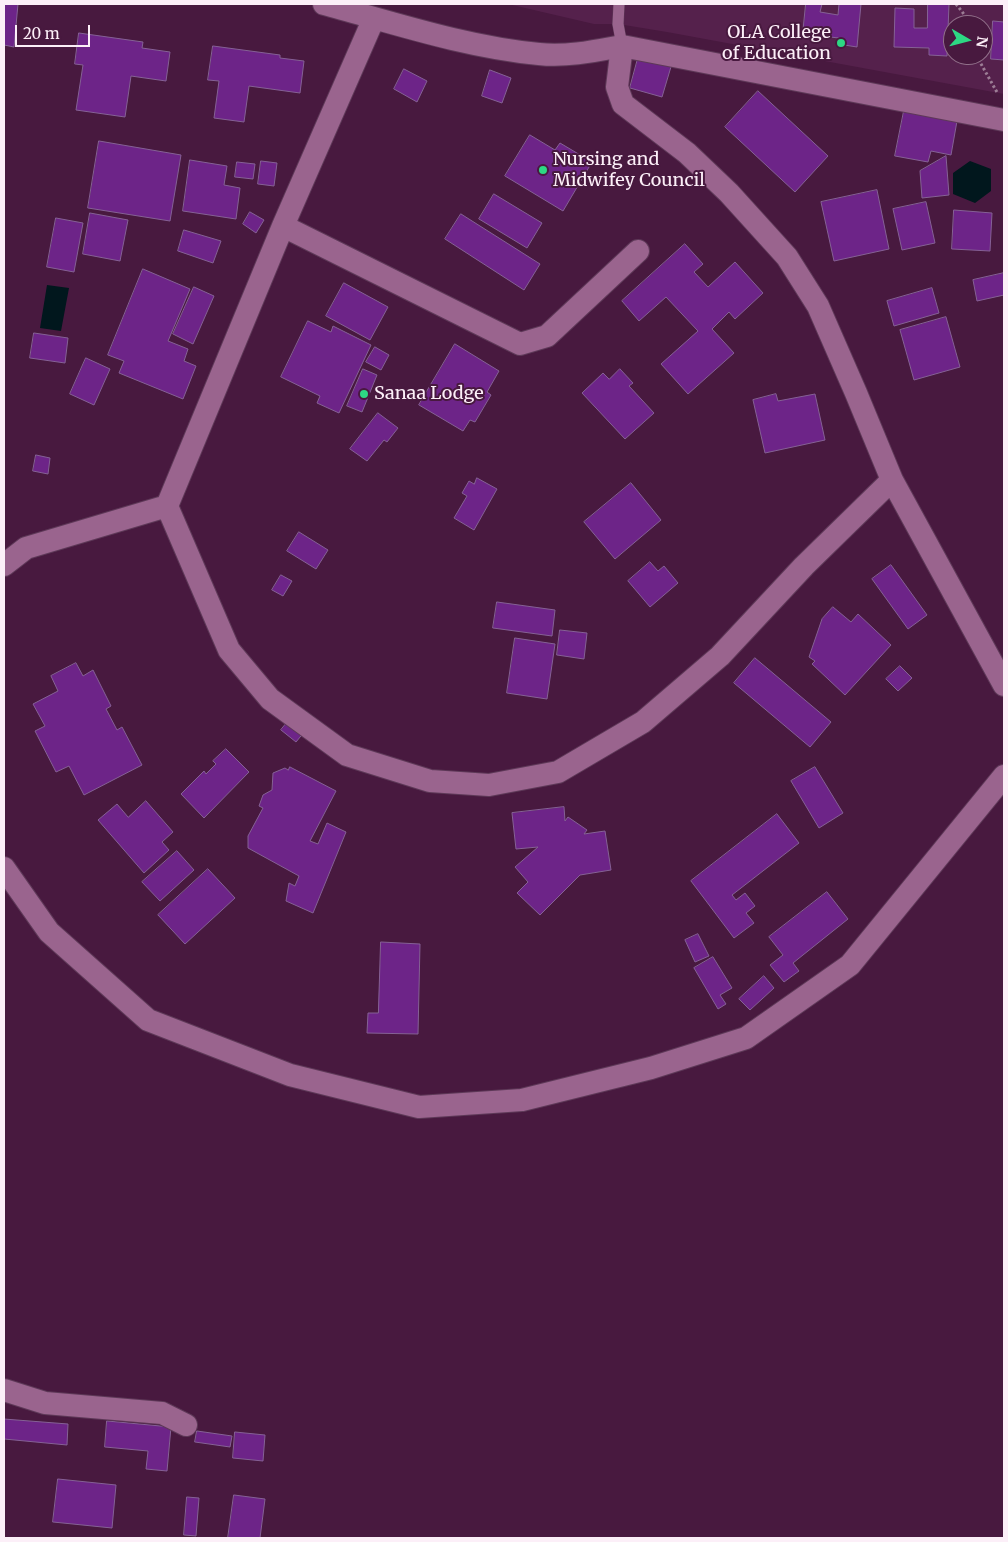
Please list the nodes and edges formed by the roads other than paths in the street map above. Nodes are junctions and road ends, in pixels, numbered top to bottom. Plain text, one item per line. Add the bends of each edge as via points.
1 (324, 4) edge
2 (619, 4) edge
3 (374, 18) junction
4 (622, 46) junction
5 (1004, 120) edge
6 (283, 226) junction
7 (638, 251) dead end
8 (892, 480) junction
9 (167, 506) junction
10 (4, 565) edge
11 (1004, 685) edge
12 (1004, 776) edge
13 (4, 868) edge
14 (4, 1390) edge
15 (186, 1424) dead end

1 - 3 street
2 - 4 lane
3 - 4 street via 468,42 540,54 582,53
3 - 6 street
4 - 5 street
4 - 8 street via 617,87 623,104 687,153 729,193 787,257 818,306
6 - 7 street via 520,344 547,336
6 - 9 street
8 - 9 street via 804,566 720,656 643,722 558,772 489,785 430,781 347,755 270,699 229,650
8 - 11 street
9 - 10 street via 26,548
12 - 13 street via 850,965 746,1038 652,1068 522,1100 419,1107 290,1075 148,1020 49,932
14 - 15 street via 45,1403 162,1413

